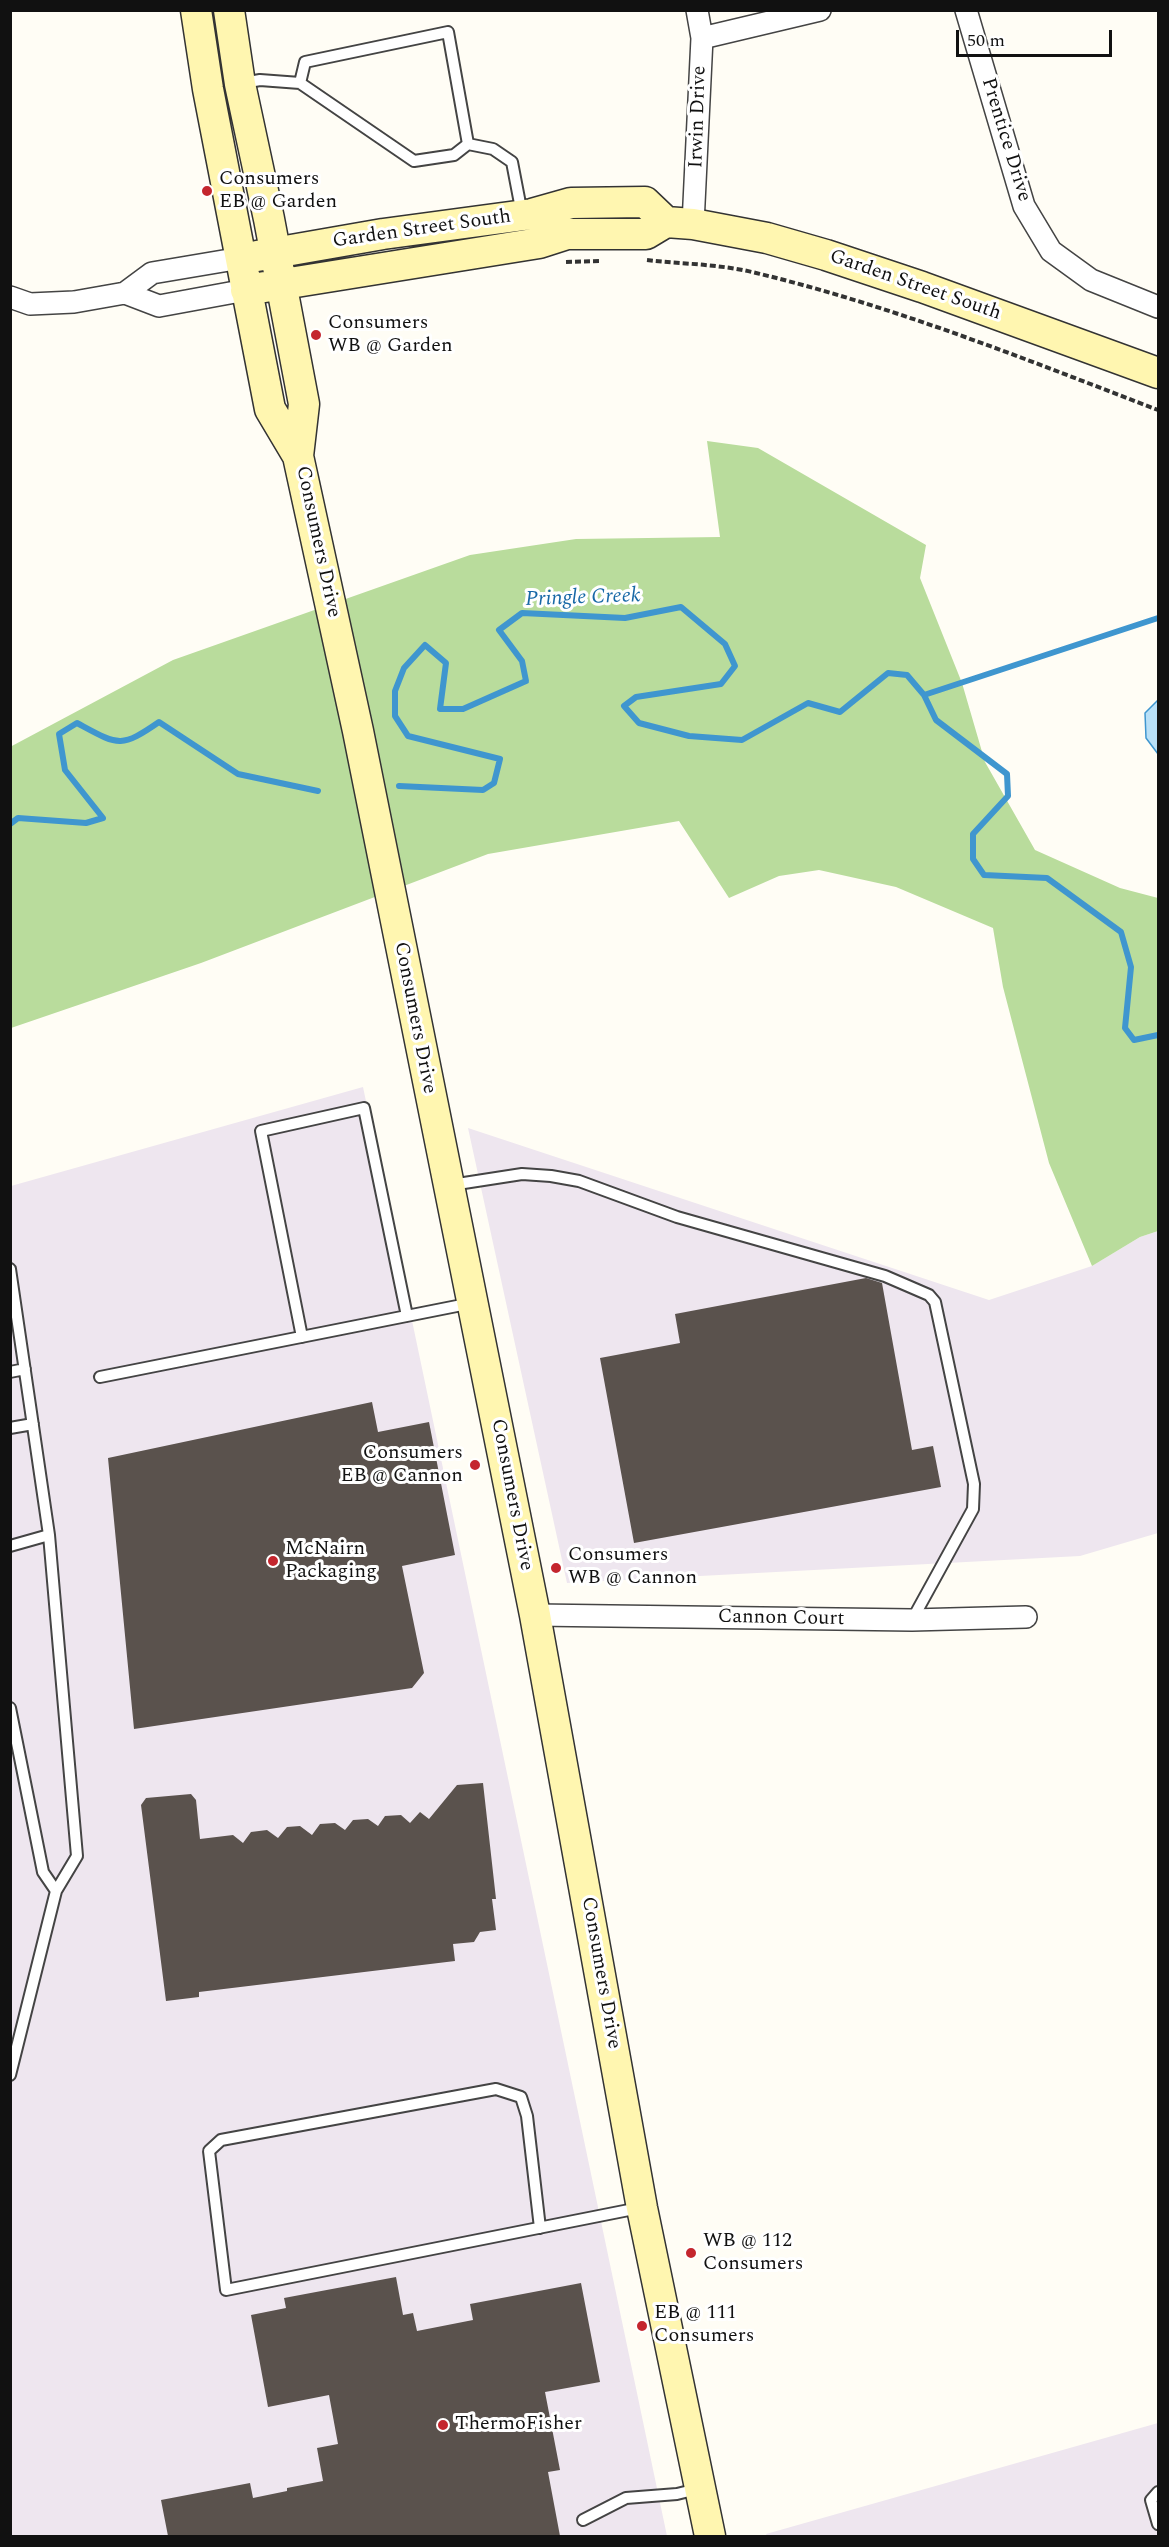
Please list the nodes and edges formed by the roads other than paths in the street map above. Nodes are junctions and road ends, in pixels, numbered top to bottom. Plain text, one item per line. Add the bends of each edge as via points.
1 (196, 10) edge
2 (229, 10) edge
3 (697, 10) edge
4 (820, 10) edge
5 (966, 10) edge
6 (702, 38) junction
7 (300, 83) junction
8 (240, 84) junction
9 (468, 144) junction
10 (523, 216) junction
11 (680, 223) junction
12 (275, 253) junction
13 (241, 258) junction
14 (281, 285) junction
15 (246, 290) junction
16 (125, 293) junction
17 (10, 297) edge
18 (1158, 307) edge
19 (1158, 373) edge
20 (298, 456) junction
21 (448, 1185) junction
22 (10, 1269) edge
23 (12, 1288) edge
24 (472, 1303) junction
25 (407, 1316) junction
26 (302, 1337) junction
27 (25, 1369) junction
28 (10, 1372) edge
29 (100, 1377) dead end
30 (33, 1424) junction
31 (10, 1428) edge
32 (49, 1535) junction
33 (10, 1546) edge
34 (535, 1616) junction
35 (1026, 1617) dead end
36 (912, 1620) junction
37 (10, 1708) edge
38 (56, 1891) junction
39 (10, 2075) edge
40 (642, 2208) junction
41 (540, 2228) junction
42 (700, 2489) junction
43 (1158, 2492) edge
44 (583, 2520) dead end
45 (1158, 2524) edge
46 (710, 2536) edge

1 - 13 main road, Consumers Drive
2 - 8 main road, Consumers Drive
3 - 6 street, Irwin Drive
4 - 6 street
5 - 18 street, Prentice Drive via 1024,207 1051,251 1091,280
6 - 11 street, Irwin Drive
7 - 8 lane via 260,80
7 - 9 lane via 414,160 454,155
7 - 9 lane via 305,62 448,32
8 - 12 main road, Consumers Drive
9 - 10 lane via 494,149 512,162
10 - 11 main road, Garden Street South via 571,203 645,202
10 - 12 main road, Garden Street South
11 - 14 main road, Garden Street South via 646,234 567,234 539,243
11 - 19 main road, Garden Street South via 767,238 826,255
12 - 13 main road, Garden Street South
12 - 14 main road, Consumers Drive
13 - 15 main road, Consumers Drive
13 - 16 street via 153,273
14 - 15 main road, Garden Street South
14 - 20 main road, Consumers Drive via 304,404
15 - 16 street via 159,306
15 - 20 main road, Consumers Drive via 270,410
16 - 17 street via 74,302 30,304
20 - 21 main road, Consumers Drive via 358,731
21 - 24 main road, Consumers Drive
21 - 36 lane via 522,1174 579,1181 677,1217 885,1276 929,1295 935,1302 974,1499 973,1509
22 - 23 lane
23 - 27 lane
24 - 25 lane
24 - 34 main road, Consumers Drive
25 - 26 lane
25 - 26 lane via 364,1108 261,1131
26 - 29 lane
27 - 28 lane
27 - 30 lane
30 - 31 lane
30 - 32 lane
32 - 33 lane
32 - 38 lane via 78,1856
34 - 36 street, Cannon Court
34 - 40 main road, Consumers Drive
35 - 36 street, Cannon Court
37 - 38 lane via 43,1872
38 - 39 lane
40 - 41 lane
40 - 42 main road, Consumers Drive
41 - 41 lane via 226,2290 209,2151 221,2140 496,2089 520,2097 527,2116
42 - 44 lane via 626,2498
42 - 46 main road, Consumers Drive
43 - 45 lane via 1151,2500

